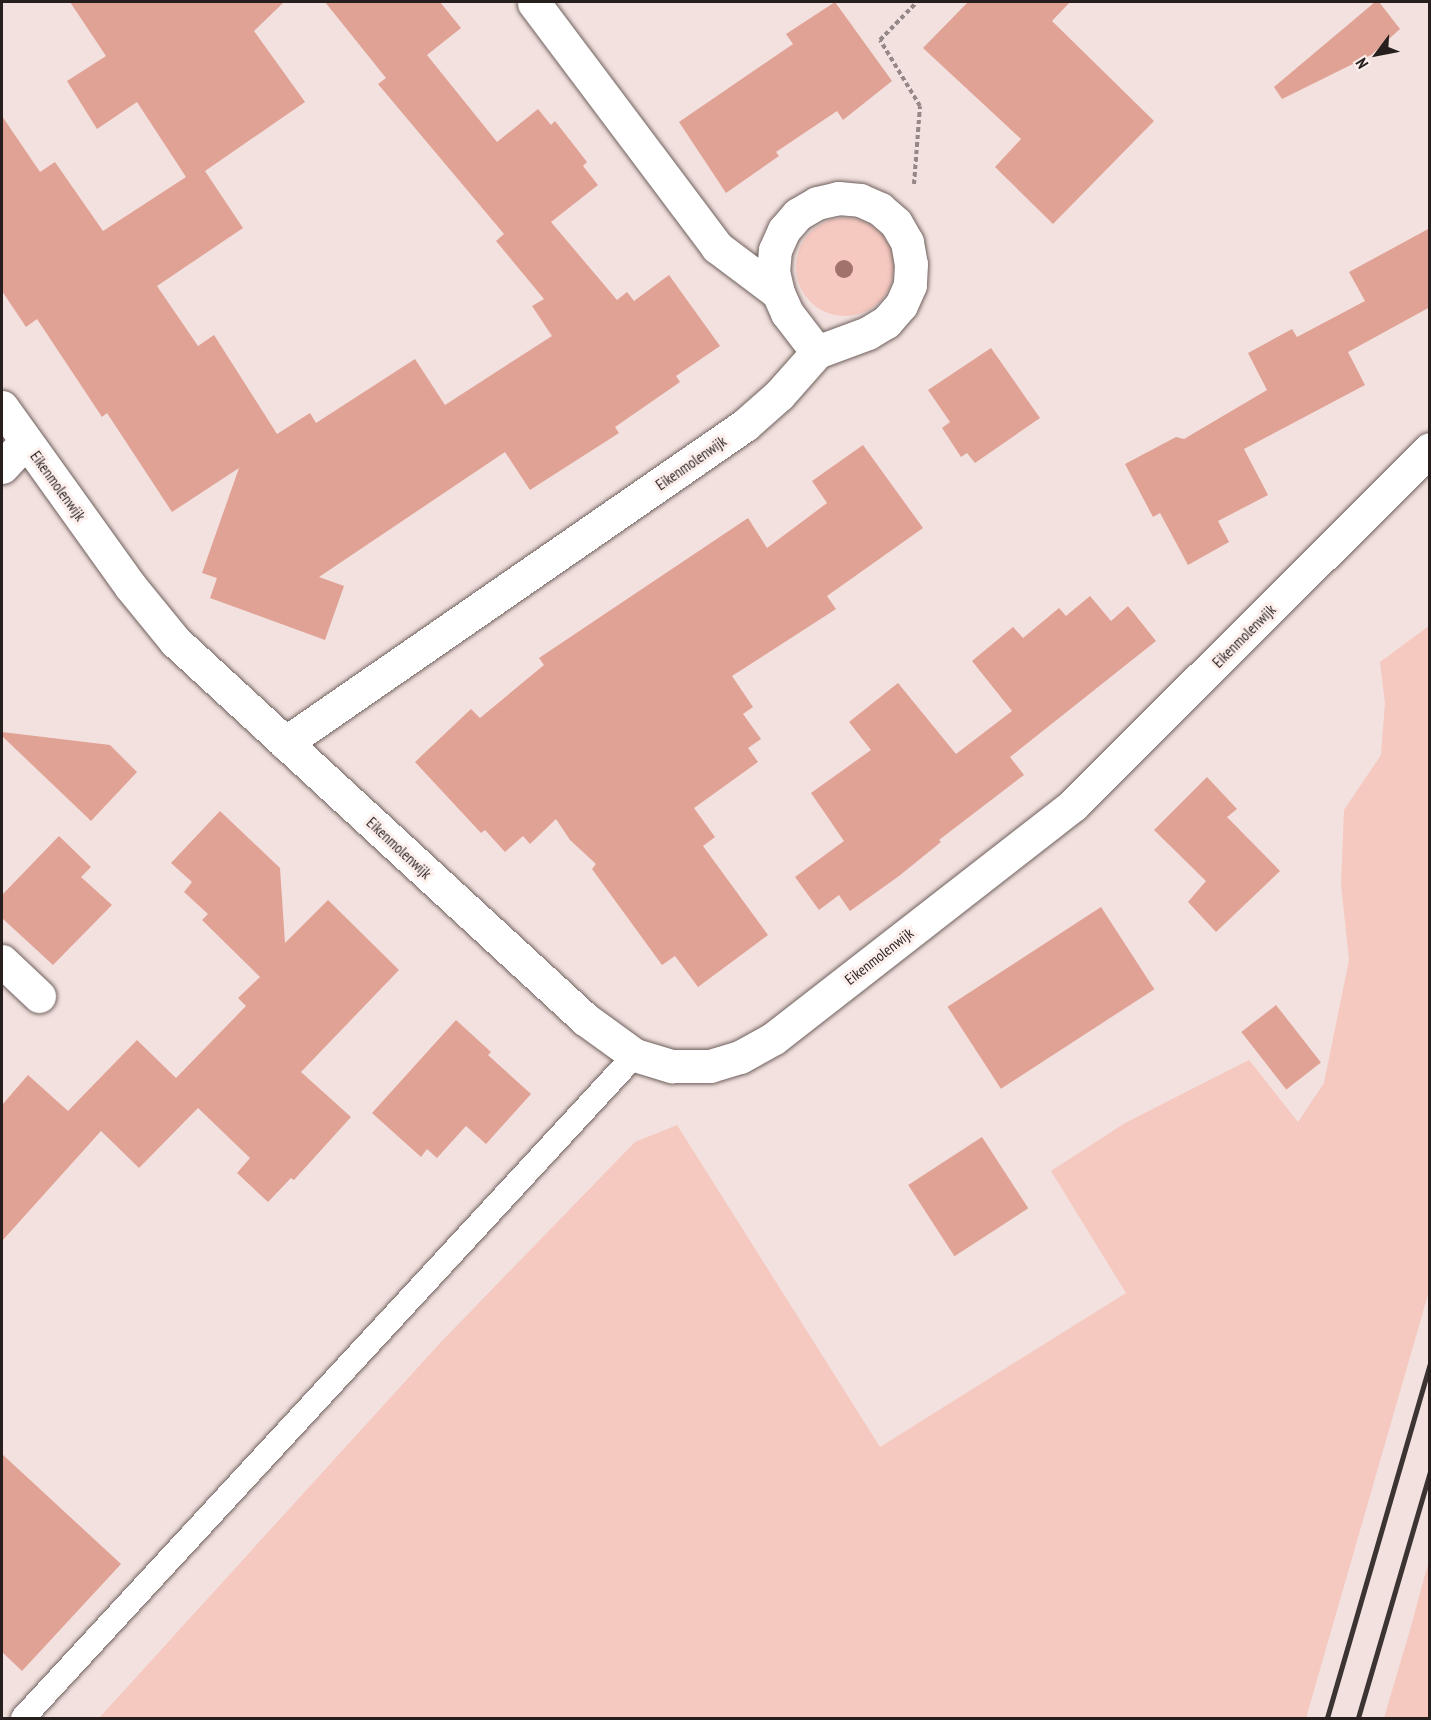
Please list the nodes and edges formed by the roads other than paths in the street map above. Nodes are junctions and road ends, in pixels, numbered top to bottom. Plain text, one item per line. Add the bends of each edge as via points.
1 (534, 3) dead end
2 (778, 293) junction
3 (817, 352) junction
4 (2, 407) edge
5 (26, 441) junction
6 (1430, 449) edge
7 (2, 467) edge
8 (285, 743) junction
9 (2, 961) edge
10 (39, 996) dead end
11 (635, 1055) junction
12 (23, 1719) edge

1 - 2 street, Eikenmolenwijk via 717,248
2 - 3 street, Eikenmolenwijk
2 - 3 street, Eikenmolenwijk via 773,272 775,250 784,230 798,214 817,203 838,198 860,200 880,209 896,223 907,242 911,264 910,285 901,305 886,322 868,333
3 - 8 street, Eikenmolenwijk via 779,395 745,425
4 - 5 street, Eikenmolenwijk
5 - 7 street, Eikenmolenwijk
5 - 8 street, Eikenmolenwijk via 131,587 175,641
6 - 11 street, Eikenmolenwijk via 1073,805 774,1038 740,1057 710,1066 672,1065
8 - 11 street, Eikenmolenwijk via 585,1019
9 - 10 street
11 - 12 lane

